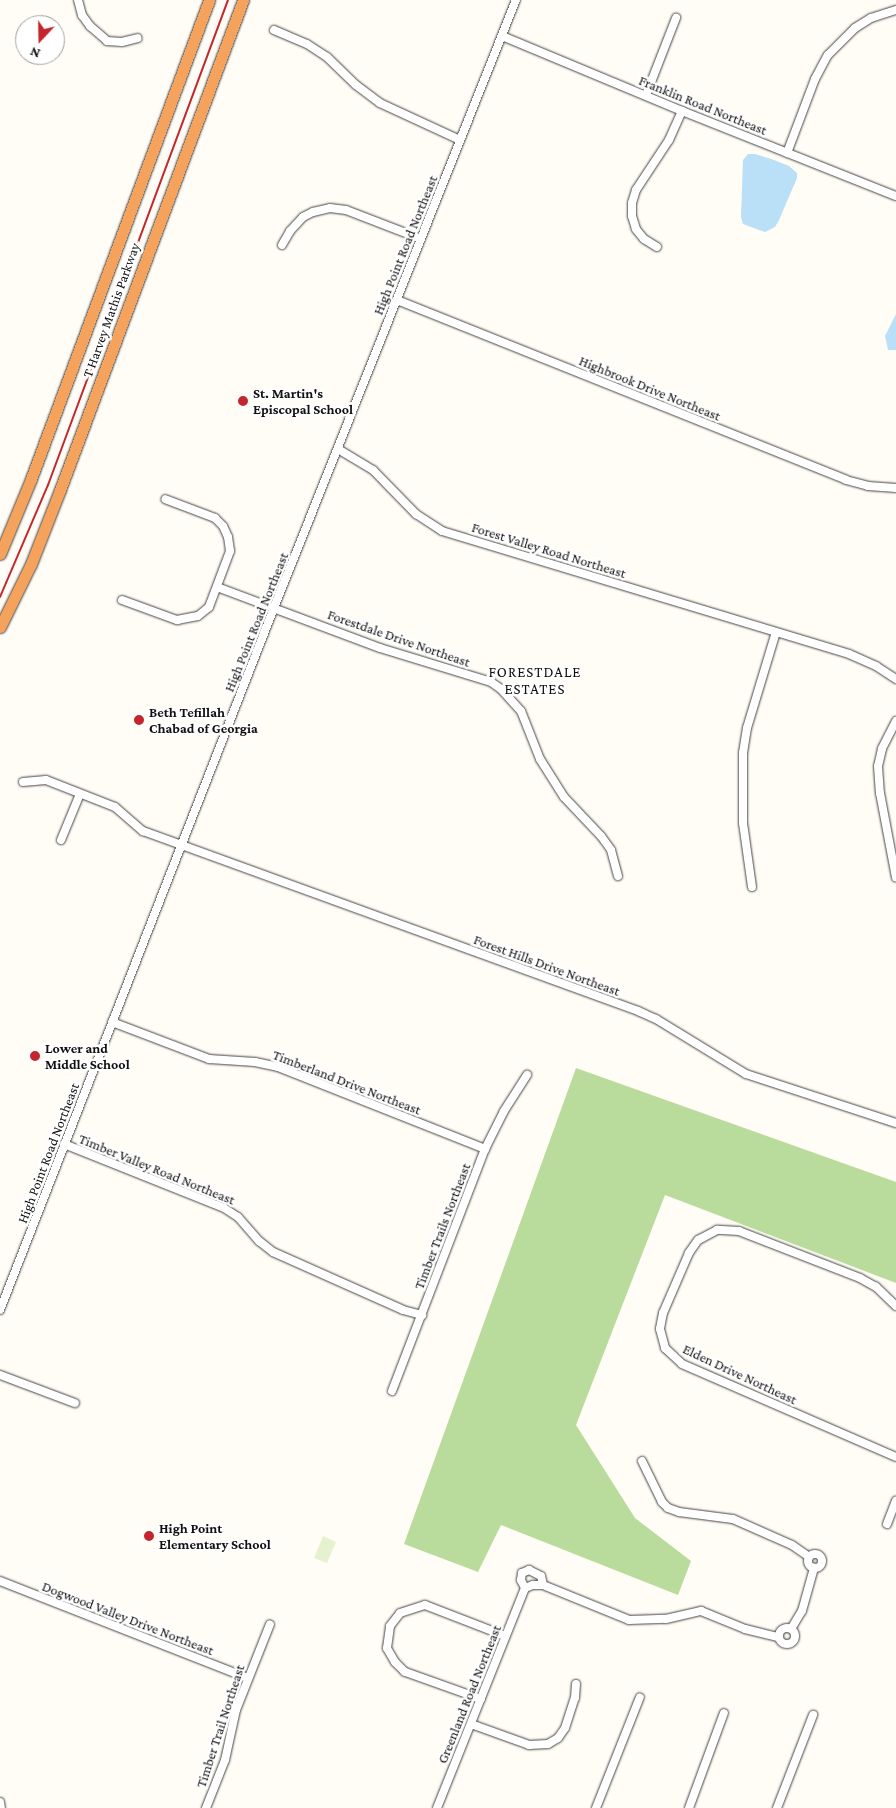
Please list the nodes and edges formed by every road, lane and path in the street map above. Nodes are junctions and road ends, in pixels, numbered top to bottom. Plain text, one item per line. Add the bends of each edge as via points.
1 (78, 0) edge
2 (209, 0) edge
3 (243, 0) edge
4 (516, 0) edge
5 (896, 10) edge
6 (676, 18) dead end
7 (274, 30) dead end
8 (502, 36) junction
9 (138, 38) dead end
10 (646, 95) junction
11 (682, 111) junction
12 (460, 140) junction
13 (787, 153) junction
14 (896, 196) edge
15 (421, 239) junction
16 (282, 245) dead end
17 (657, 247) dead end
18 (397, 300) junction
19 (338, 449) junction
20 (896, 488) edge
21 (165, 499) dead end
22 (0, 554) edge
23 (217, 587) junction
24 (122, 600) dead end
25 (274, 608) junction
26 (0, 627) edge
27 (776, 632) junction
28 (896, 679) edge
29 (896, 721) edge
30 (23, 782) dead end
31 (80, 794) junction
32 (61, 840) dead end
33 (182, 846) junction
34 (618, 876) dead end
35 (896, 878) edge
36 (752, 887) dead end
37 (112, 1022) junction
38 (527, 1075) dead end
39 (896, 1123) edge
40 (64, 1144) junction
41 (485, 1149) junction
42 (896, 1306) edge
43 (0, 1310) edge
44 (422, 1315) junction
45 (0, 1375) edge
46 (392, 1391) dead end
47 (76, 1403) dead end
48 (896, 1457) edge
49 (642, 1461) dead end
50 (896, 1501) edge
51 (886, 1524) dead end
52 (809, 1558) junction
53 (814, 1568) junction
54 (0, 1580) edge
55 (543, 1586) junction
56 (524, 1588) junction
57 (270, 1624) dead end
58 (791, 1629) junction
59 (506, 1636) junction
60 (778, 1636) junction
61 (248, 1678) junction
62 (576, 1684) dead end
63 (640, 1697) dead end
64 (481, 1699) junction
65 (724, 1713) dead end
66 (813, 1715) dead end
67 (471, 1724) junction
68 (0, 1802) edge
69 (1, 1808) edge
70 (206, 1808) edge
71 (437, 1808) edge
72 (596, 1808) edge
73 (689, 1808) edge
74 (777, 1808) edge

1 - 9 street via 82,15 107,41
2 - 22 highway, T Harvey Mathis Parkway
3 - 26 highway, T Harvey Mathis Parkway via 55,505
4 - 8 street, High Point Road Northeast
5 - 13 street via 871,18 855,28 828,55 815,79
6 - 10 street
7 - 12 street via 307,44 327,57 380,103
8 - 10 street, Franklin Road Northeast
8 - 12 street, High Point Road Northeast
10 - 11 street, Franklin Road Northeast
11 - 13 street, Franklin Road Northeast
11 - 17 street via 669,140 636,190 632,203 636,228 644,239
12 - 15 street, High Point Road Northeast
13 - 14 street, Franklin Road Northeast
15 - 16 street via 346,210 330,208 303,217
15 - 18 street, High Point Road Northeast
18 - 19 street, High Point Road Northeast
18 - 20 street, Highbrook Drive Northeast via 846,480
19 - 25 street, High Point Road Northeast
19 - 27 street, Forest Valley Road Northeast via 372,470 416,514 442,531
21 - 23 street via 215,518 223,526 230,551
23 - 24 street via 209,607 188,619 167,618
23 - 25 street, Forestdale Drive Northeast
25 - 33 street, High Point Road Northeast
25 - 34 street, Forestdale Drive Northeast via 380,648 490,682 501,689 521,711 540,759 557,787 611,850
27 - 28 street, Forest Valley Road Northeast via 864,660
27 - 36 street via 747,728 743,753 744,823
29 - 35 street via 882,749 878,766
30 - 31 street, Forest Hills Drive Northeast via 46,780
31 - 32 street
31 - 33 street, Forest Hills Drive Northeast via 115,808 144,831
33 - 37 street, High Point Road Northeast
33 - 39 street, Forest Hills Drive Northeast via 638,1011 746,1074
37 - 40 street, High Point Road Northeast
37 - 41 street, Timberland Drive Northeast via 209,1059 278,1067
38 - 41 street, Timber Trails Northeast
40 - 43 street, High Point Road Northeast
40 - 44 street, Timber Valley Road Northeast via 224,1208 238,1217 258,1241 273,1252 403,1310
41 - 44 street, Timber Trails Northeast
42 - 48 street, Elden Drive Northeast via 876,1287 860,1278 739,1231 723,1230 707,1234 693,1246 663,1313 660,1329 665,1348 682,1364
44 - 46 street, Timber Trails Northeast
45 - 47 street
49 - 52 street via 668,1508 733,1519 792,1545
50 - 51 street
52 - 53 street via 809,1566
52 - 53 street via 816,1554 822,1559 820,1567
53 - 58 street via 802,1611
54 - 61 street, Dogwood Valley Drive Northeast
55 - 56 street
55 - 56 street, Greenland Road Northeast via 541,1576 529,1570 522,1573 520,1580
55 - 60 street via 620,1618 652,1620 702,1611 745,1628
56 - 59 street, Greenland Road Northeast
57 - 61 street, Timber Trail Northeast
58 - 60 street via 782,1628
58 - 60 street via 795,1634 792,1642 783,1644
59 - 64 street, Greenland Road Northeast
59 - 64 street via 425,1605 400,1613 390,1626 387,1648 394,1662 405,1672
61 - 70 street, Timber Trail Northeast via 236,1710 225,1760
62 - 67 street via 565,1728 548,1744 529,1745
63 - 72 street
64 - 67 street, Greenland Road Northeast
65 - 73 street
66 - 74 street
67 - 71 street, Greenland Road Northeast
68 - 69 street

